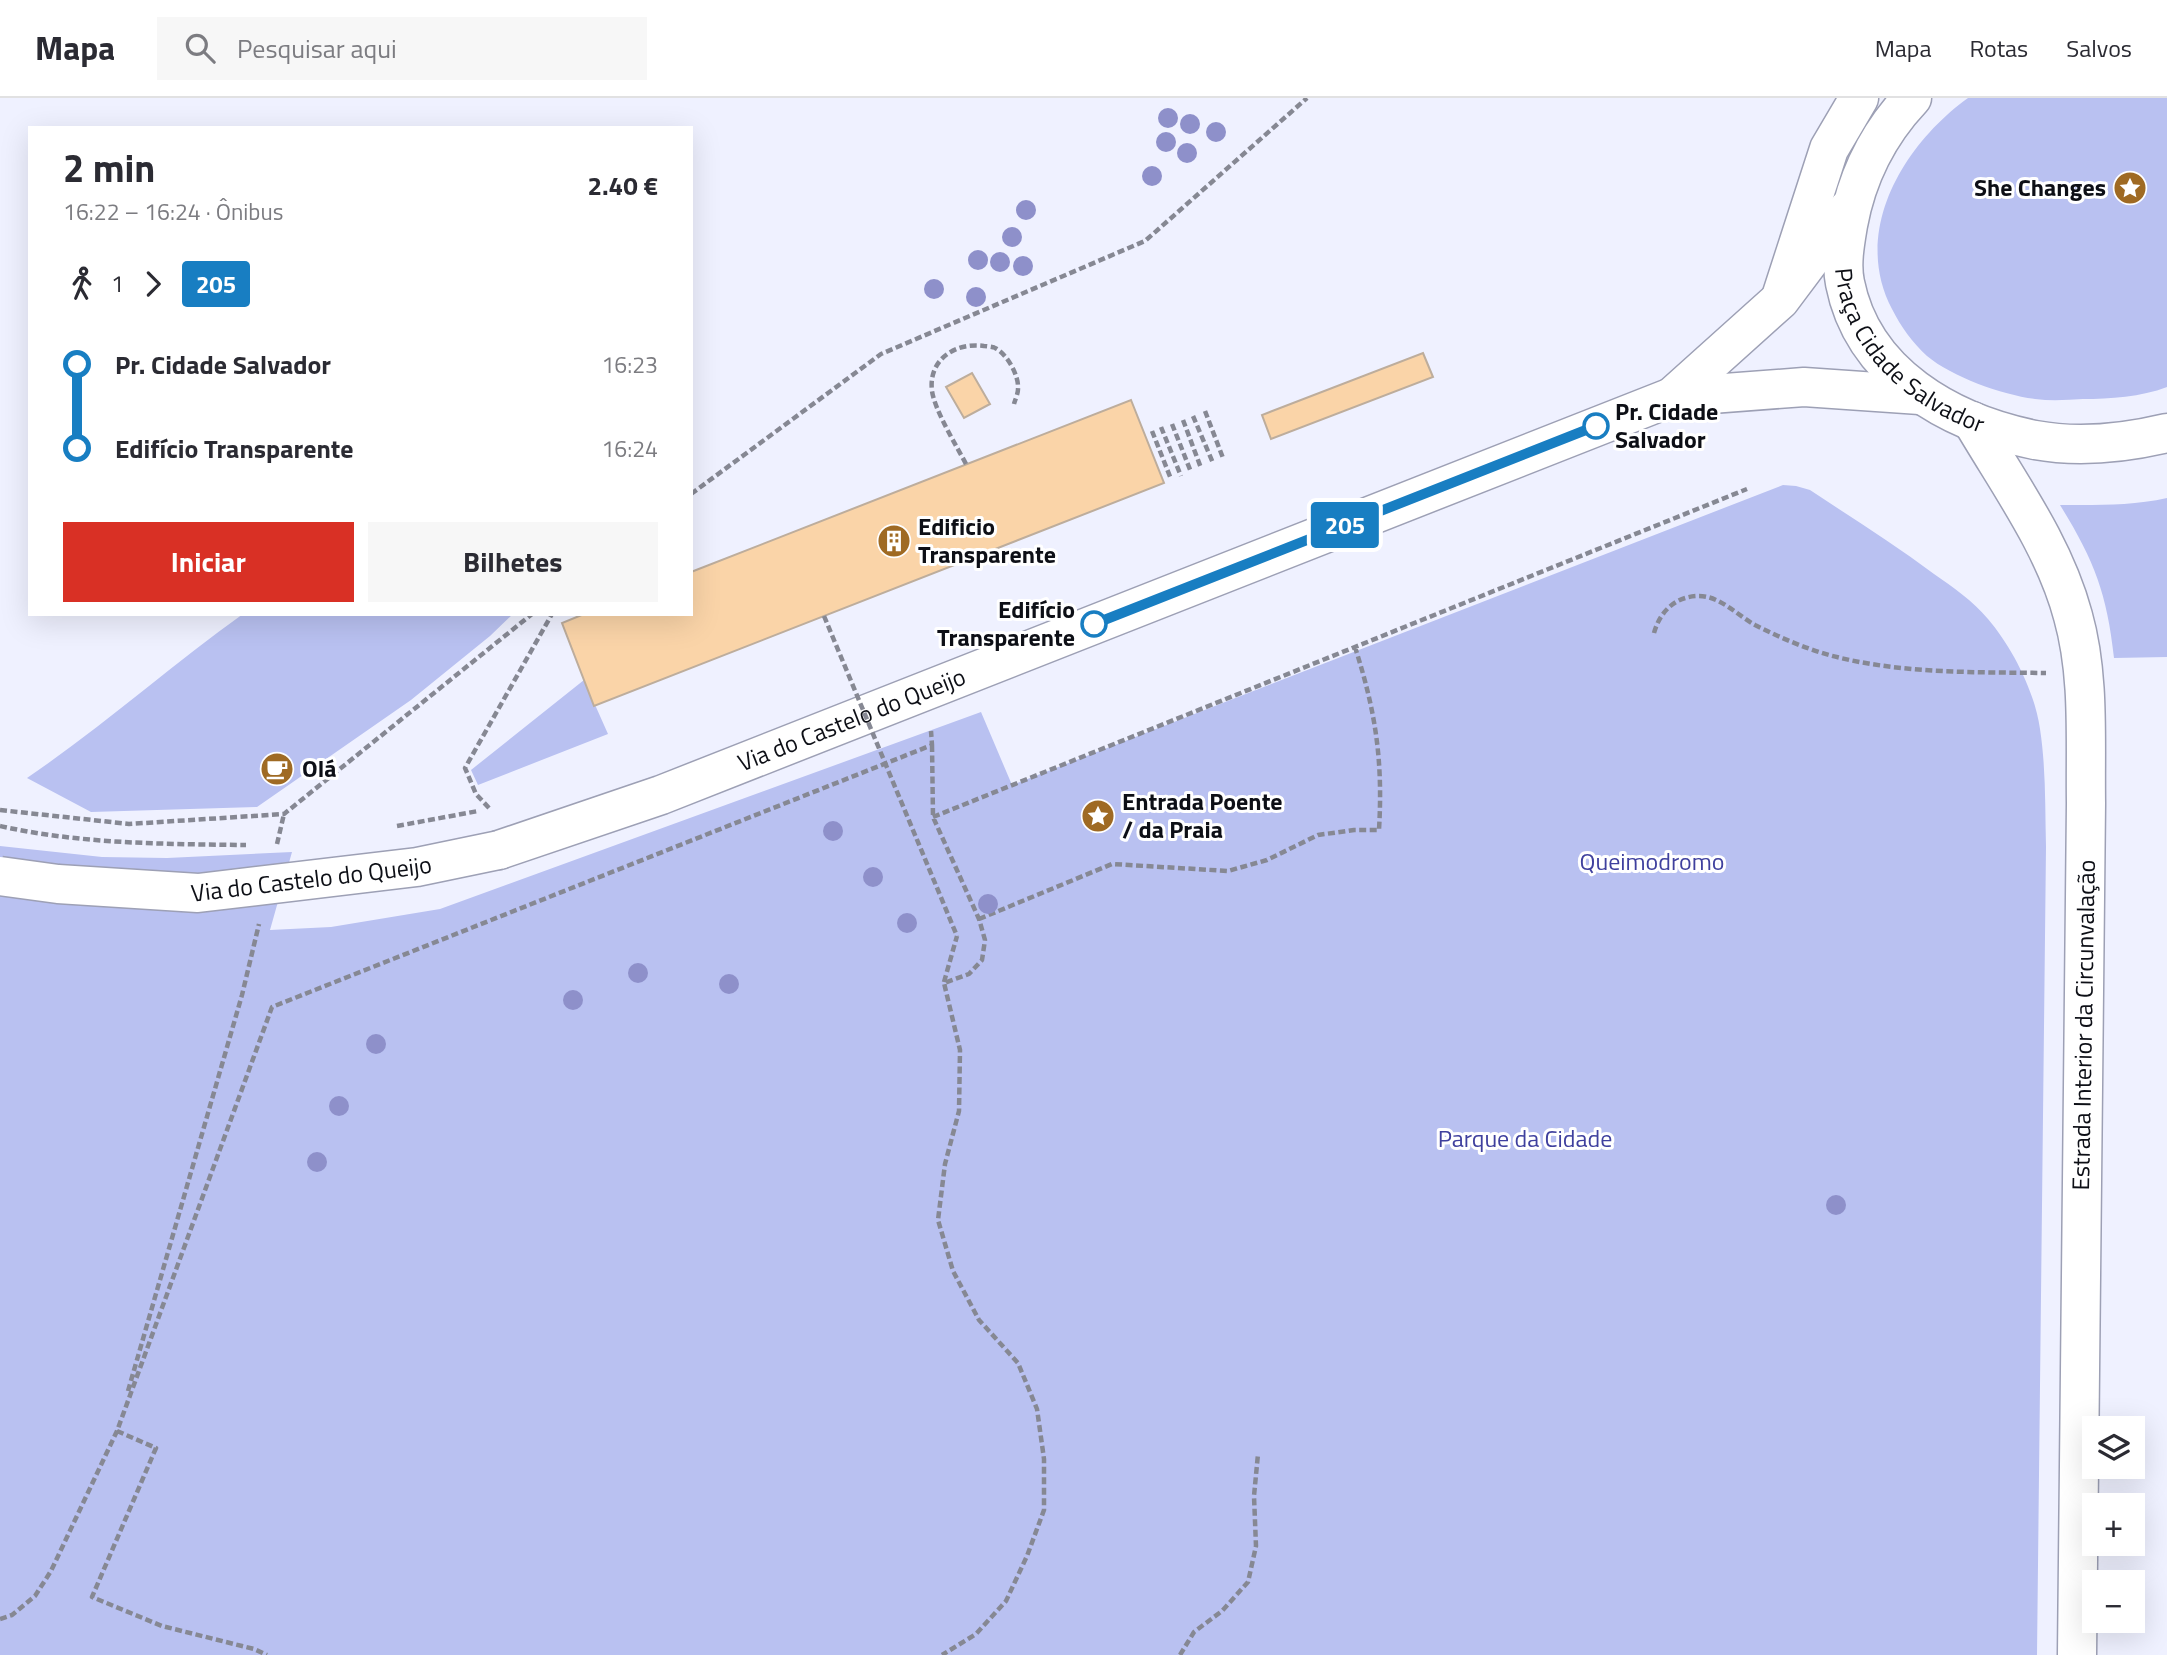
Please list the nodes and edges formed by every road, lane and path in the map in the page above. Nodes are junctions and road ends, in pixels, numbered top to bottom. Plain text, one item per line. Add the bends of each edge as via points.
1 (1307, 98) edge
2 (1858, 98) edge
3 (1912, 98) edge
4 (1852, 205) junction
5 (1780, 300) junction
6 (1920, 395) junction
7 (1672, 397) junction
8 (1014, 404) dead end
9 (1205, 411) dead end
10 (1193, 416) dead end
11 (1183, 420) dead end
12 (1972, 422) junction
13 (1171, 424) dead end
14 (1161, 427) dead end
15 (1152, 431) dead end
16 (2167, 433) edge
17 (1223, 458) dead end
18 (1213, 463) dead end
19 (966, 464) dead end
20 (1201, 468) dead end
21 (1191, 472) dead end
22 (1181, 476) dead end
23 (1171, 479) dead end
24 (1747, 489) dead end
25 (693, 493) edge
26 (530, 616) edge
27 (551, 616) edge
28 (824, 616) dead end
29 (1654, 632) dead end
30 (1355, 647) junction
31 (2055, 674) dead end
32 (930, 731) dead end
33 (932, 745) junction
34 (1, 811) edge
35 (933, 817) junction
36 (0, 826) edge
37 (394, 827) dead end
38 (281, 842) dead end
39 (269, 843) dead end
40 (258, 844) dead end
41 (0, 876) edge
42 (979, 919) junction
43 (944, 983) junction
44 (242, 995) dead end
45 (117, 1431) junction
46 (1258, 1454) dead end
47 (0, 1619) edge
48 (267, 1655) edge
49 (942, 1655) edge
50 (1180, 1655) edge
51 (2077, 1655) edge

1 - 25 path via 1145,241 881,354
2 - 5 main road via 1829,149
3 - 4 main road, Praça Cidade Salvador via 1877,142
4 - 5 main road, Via do Castelo do Queijo
4 - 6 main road, Praça Cidade Salvador via 1844,247 1844,282 1852,306 1871,345
5 - 7 main road, Via do Castelo do Queijo
6 - 7 main road, Via do Castelo do Queijo via 1804,387
6 - 12 main road, Praça Cidade Salvador
7 - 41 main road, Via do Castelo do Queijo, bridge via 661,795 499,850 417,867 198,893
8 - 19 path via 1016,373 995,347 957,348 943,356 934,371 932,389
9 - 17 path
10 - 18 path
11 - 20 path
12 - 16 main road, Praça Cidade Salvador via 2035,440 2076,443 2112,443
12 - 51 main road, Estrada Interior da Circunvalação via 2056,566 2074,617 2083,674 2086,803
13 - 21 path
14 - 22 path
15 - 23 path
24 - 30 path
26 - 34 path via 284,814 129,824
27 - 37 path, bridge via 465,768 476,794 489,808
28 - 43 path, bridge via 957,936
29 - 31 path via 1657,620 1671,605 1703,596 1780,637 1829,655 1928,670
30 - 35 path
30 - 42 path via 1378,739 1379,830 1318,835 1267,860 1228,871 1112,864
32 - 33 path
33 - 35 path
33 - 45 path via 272,1007
35 - 42 path
36 - 40 path, bridge via 129,843
38 - 39 path
42 - 43 path via 985,940 982,960 969,974
43 - 49 path via 960,1049 959,1111 945,1164 938,1220 953,1270 979,1320 1017,1363 1037,1409 1044,1459 1044,1510 1006,1601 975,1634
44 - 45 path
45 - 47 path via 51,1571 35,1596
45 - 48 path via 156,1448 92,1597 162,1626
46 - 50 path via 1256,1546 1248,1582 1222,1611 1194,1632

